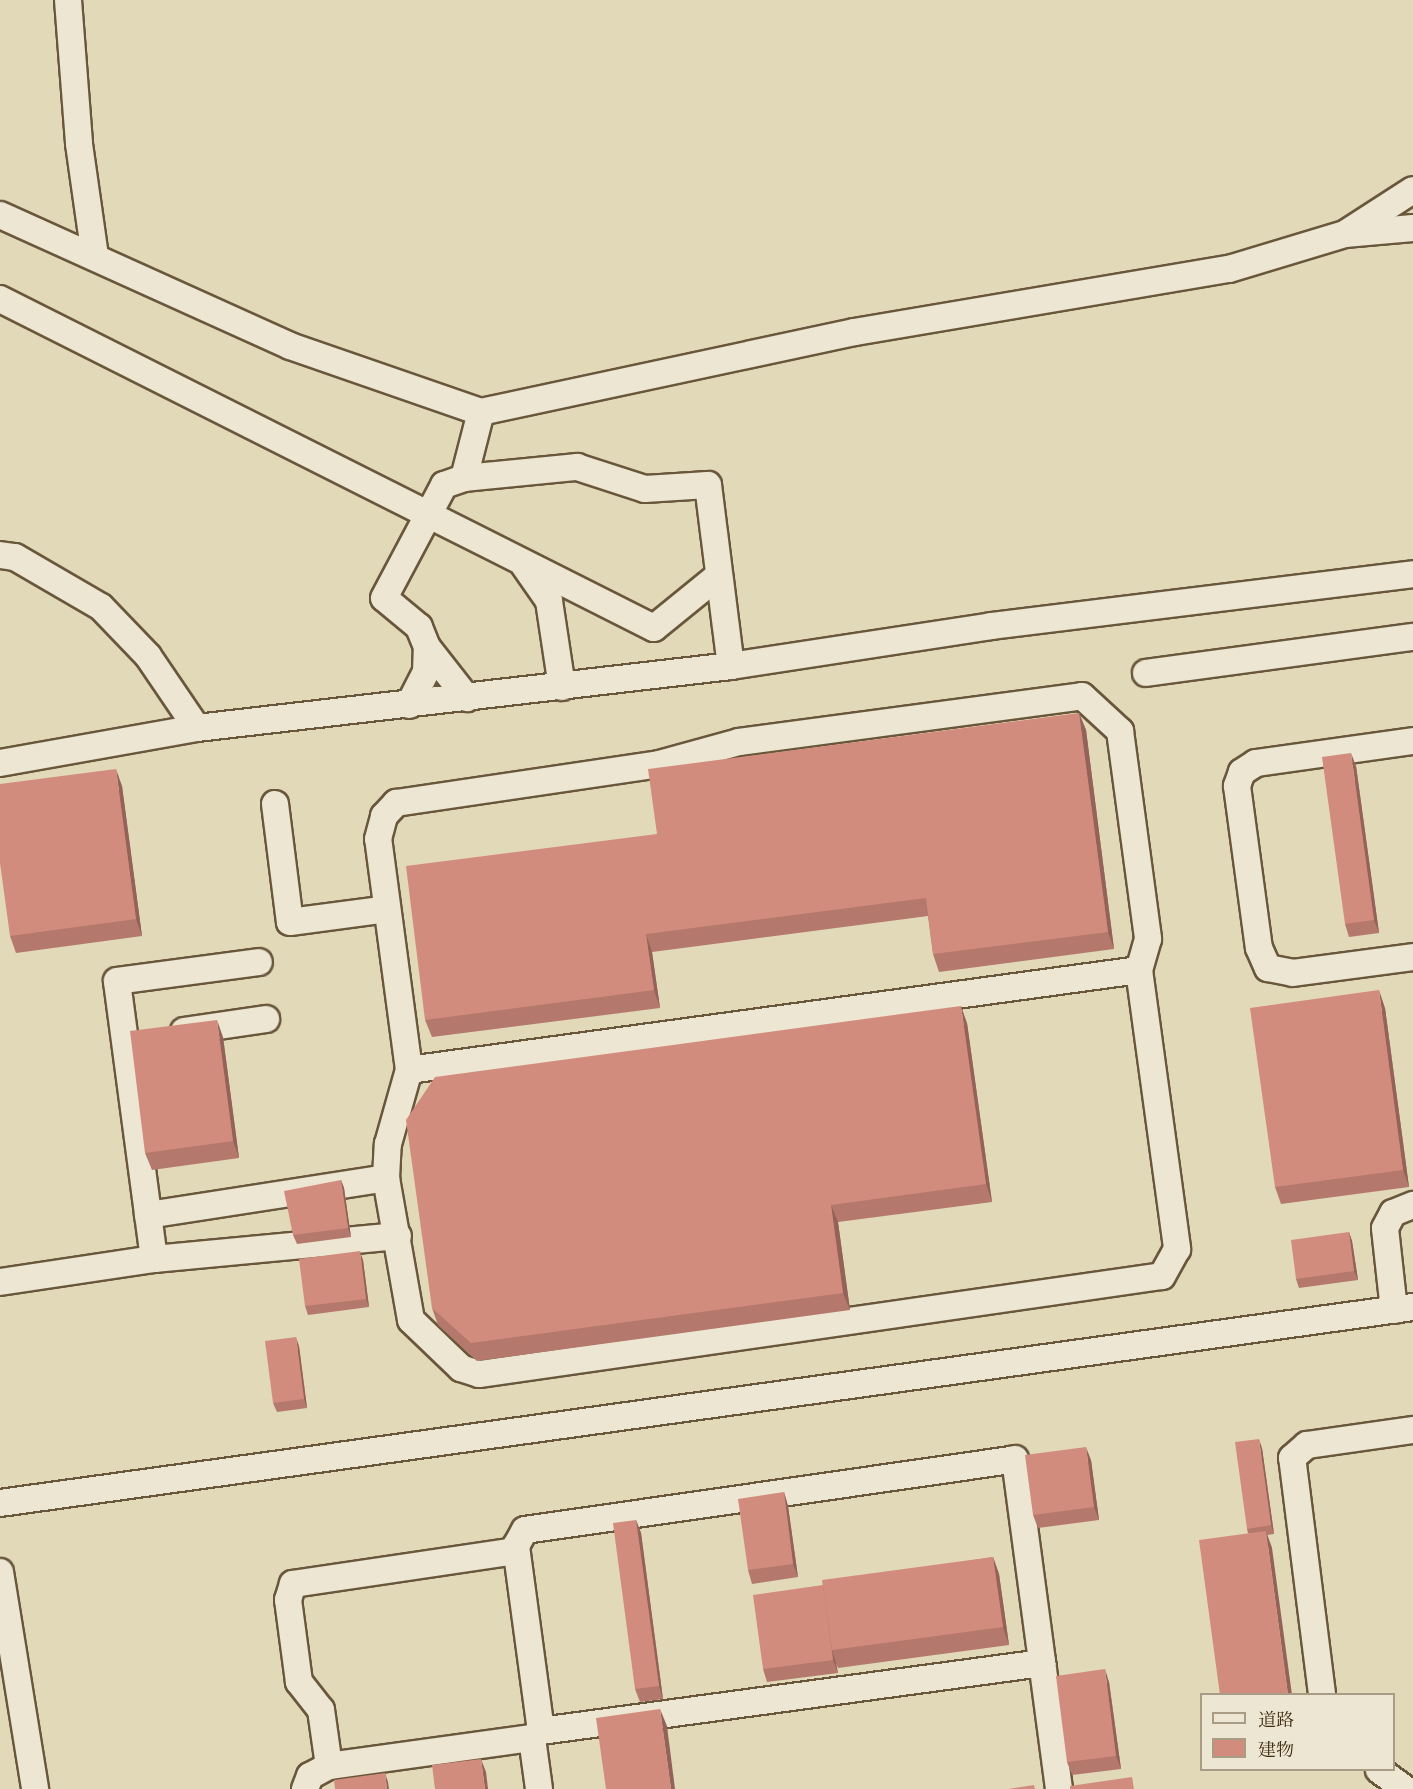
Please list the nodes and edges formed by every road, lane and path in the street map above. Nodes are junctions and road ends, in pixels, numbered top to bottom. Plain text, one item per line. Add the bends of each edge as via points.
1 (68, 0) edge
2 (1413, 190) edge
3 (0, 215) edge
4 (1413, 228) edge
5 (1345, 234) junction
6 (95, 257) junction
7 (0, 299) edge
8 (481, 412) junction
9 (464, 478) junction
10 (429, 516) junction
11 (0, 555) edge
12 (524, 565) junction
13 (1413, 574) edge
14 (718, 576) junction
15 (1413, 637) edge
16 (427, 647) junction
17 (731, 666) junction
18 (1146, 673) dead end
19 (562, 687) junction
20 (467, 698) junction
21 (409, 705) junction
22 (197, 728) junction
23 (1413, 741) edge
24 (0, 763) edge
25 (274, 804) dead end
26 (387, 909) junction
27 (1413, 957) edge
28 (259, 962) dead end
29 (1139, 970) junction
30 (266, 1019) dead end
31 (144, 1036) junction
32 (409, 1070) junction
33 (386, 1178) junction
34 (1413, 1205) edge
35 (148, 1215) junction
36 (398, 1236) junction
37 (154, 1259) junction
38 (0, 1281) edge
39 (1403, 1309) edge
40 (1413, 1430) edge
41 (0, 1503) edge
42 (516, 1551) junction
43 (0, 1572) edge
44 (1042, 1663) junction
45 (1322, 1693) edge
46 (536, 1735) junction
47 (329, 1766) junction
48 (1380, 1771) edge
49 (35, 1789) edge
50 (305, 1789) edge
51 (539, 1789) edge
52 (1059, 1789) edge
53 (1405, 1789) edge

1 - 6 street via 79,144
2 - 5 street
3 - 6 street
4 - 5 street
5 - 8 street via 1229,269 855,332
6 - 8 street via 290,346
7 - 10 street
8 - 9 street
9 - 10 street via 444,485
9 - 14 street via 577,467 645,489 708,485
10 - 12 street
10 - 16 street via 384,598 419,627
11 - 22 street via 15,557 100,607 148,656
12 - 14 street via 654,628
12 - 19 street via 549,601
13 - 17 street via 991,626
14 - 17 street
15 - 18 street
16 - 20 street
16 - 21 street via 426,672
17 - 19 street
19 - 20 street
20 - 21 street
21 - 22 street
22 - 24 street
23 - 27 street via 1256,763 1242,772 1237,786 1264,964 1286,973
25 - 26 street via 290,922
26 - 29 street via 379,831 389,809 404,800 659,764 739,742 1077,696 1120,731 1148,939
26 - 32 street
28 - 31 street via 117,981
29 - 32 street
29 - 36 street via 1177,1249 1170,1268 1152,1282 474,1374 411,1320
30 - 31 street
31 - 35 street
32 - 33 street via 388,1144
33 - 35 street
33 - 36 street
34 - 39 street via 1393,1213 1385,1228
35 - 37 street
36 - 37 street
37 - 38 street
39 - 41 street
40 - 45 street via 1307,1445 1293,1455
42 - 44 street via 521,1532 539,1524 1015,1459
42 - 46 street
42 - 47 street via 293,1584 288,1600 299,1682 321,1710
43 - 49 street
44 - 46 street
44 - 52 street
46 - 47 street
46 - 51 street
47 - 50 street via 310,1776
48 - 53 street

